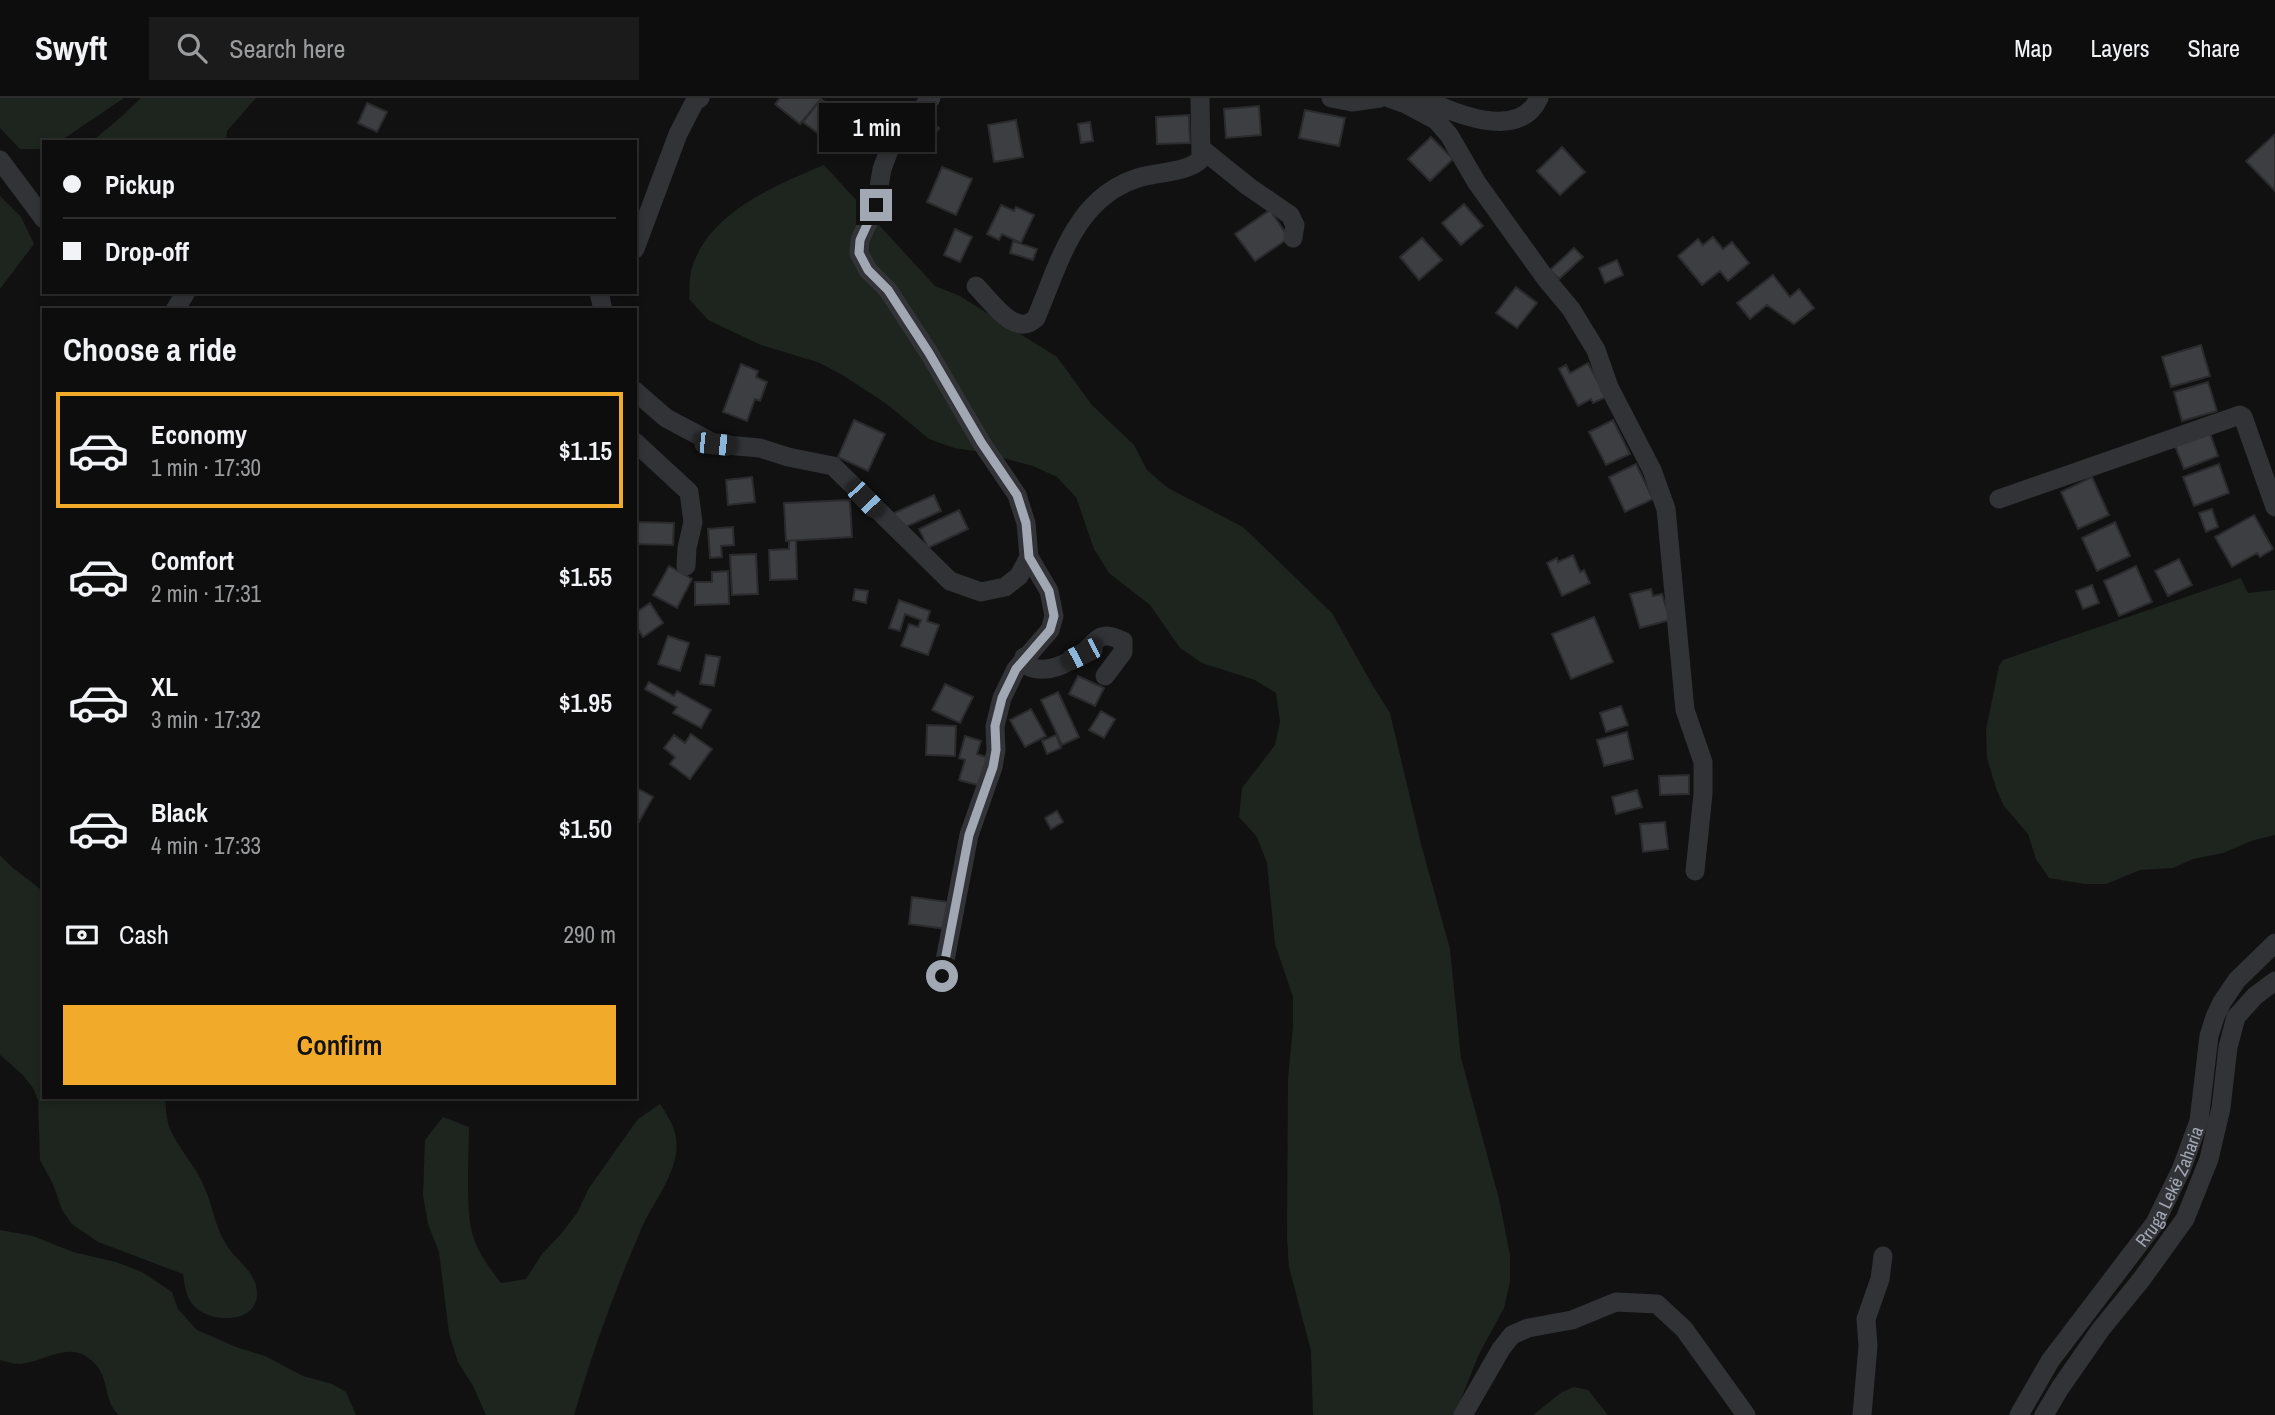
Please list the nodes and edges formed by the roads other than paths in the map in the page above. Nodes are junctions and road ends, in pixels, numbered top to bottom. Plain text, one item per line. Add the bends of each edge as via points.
1 (700, 98) edge
2 (931, 98) edge
3 (1200, 98) edge
4 (1331, 98) edge
5 (1380, 98) edge
6 (1389, 98) edge
7 (1422, 98) edge
8 (1539, 98) edge
9 (1203, 150) junction
10 (0, 160) edge
11 (42, 216) edge
12 (1293, 237) dead end
13 (637, 244) edge
14 (976, 286) dead end
15 (637, 393) edge
16 (637, 444) edge
17 (1999, 499) dead end
18 (2275, 507) edge
19 (1029, 557) junction
20 (686, 565) dead end
21 (1024, 657) junction
22 (1105, 676) dead end
23 (1695, 871) dead end
24 (2275, 943) edge
25 (942, 976) dead end
26 (2275, 981) edge
27 (1883, 1256) dead end
28 (1463, 1415) edge
29 (1746, 1415) edge
30 (1862, 1415) edge
31 (2018, 1415) edge
32 (2044, 1415) edge

1 - 13 street via 678,134
2 - 19 street via 891,145 859,253 888,290 1017,495 1026,523
3 - 9 street
4 - 5 street via 1352,102
6 - 23 street via 1436,120 1448,135 1596,350 1609,387 1652,470 1666,509 1685,710 1703,762
7 - 8 street via 1485,122 1509,121 1527,112
9 - 12 street via 1290,215 1295,225
9 - 14 street via 1196,165 1138,178 1114,188 1093,206 1074,227 1030,325 1012,322
10 - 11 street
15 - 19 street via 666,418 715,444 760,448 833,466 950,582 981,592 1005,587 1020,576
16 - 20 street via 689,492 693,522
17 - 18 street via 2239,415 2244,417
19 - 21 street via 1049,591 1054,616 1050,630
21 - 22 street via 1034,670 1048,670 1082,654 1100,637 1112,636 1122,642 1123,652
21 - 25 street via 1002,698 993,767 969,835
24 - 31 street, Rruga Lekë Zaharia via 2237,980 2216,1017 2209,1036 2199,1121 2155,1223 2050,1361
26 - 32 street via 2236,1017 2212,1146 2185,1219 2101,1329
27 - 30 street via 1866,1319
28 - 29 street via 1512,1335 1572,1320 1616,1302 1641,1302 1657,1304 1684,1329

